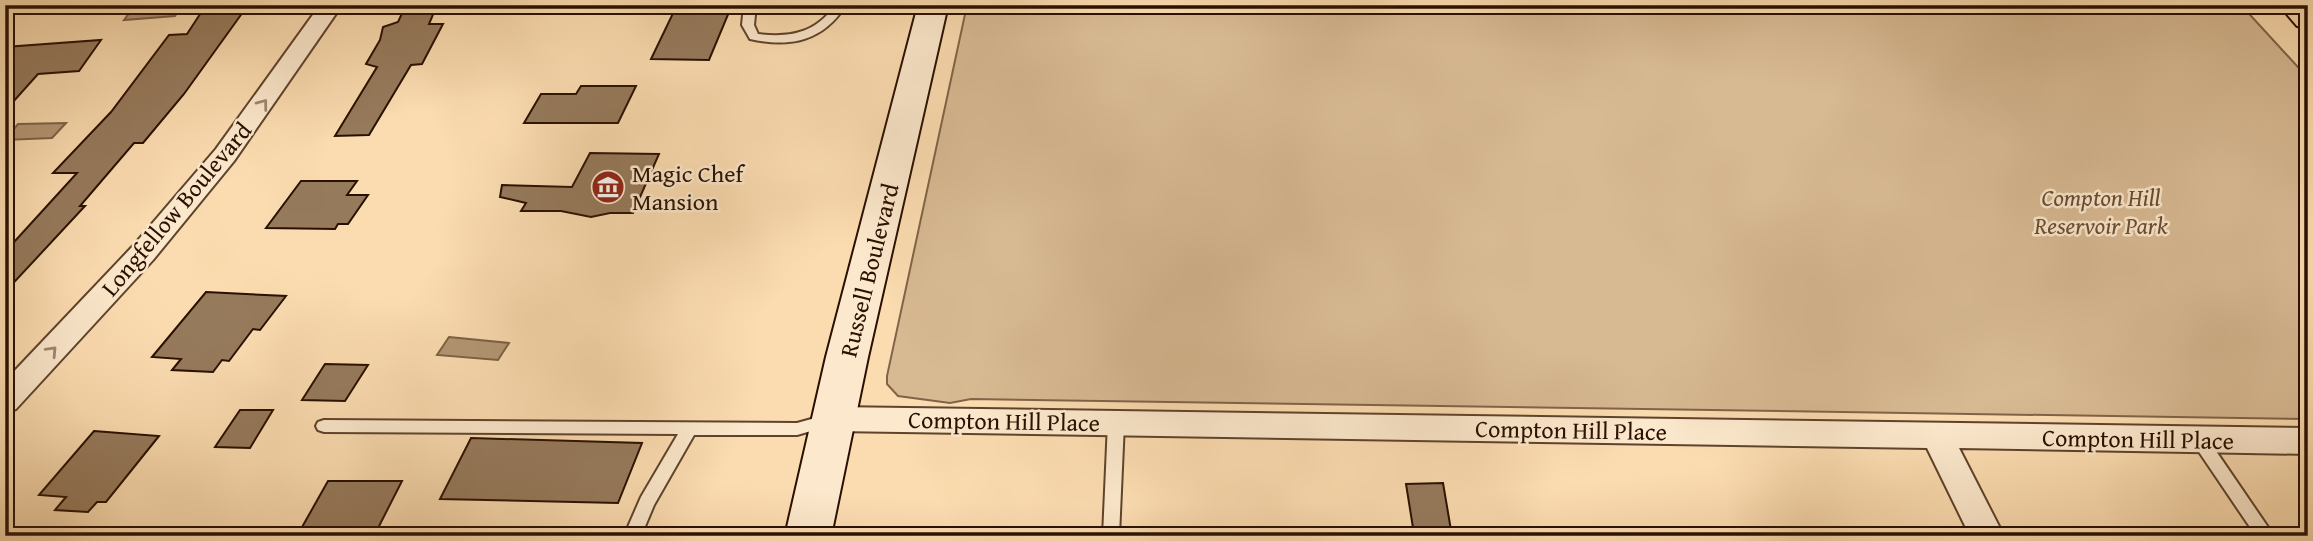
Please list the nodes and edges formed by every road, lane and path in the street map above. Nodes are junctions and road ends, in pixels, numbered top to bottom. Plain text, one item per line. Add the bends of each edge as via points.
1 (331, 5) edge
2 (750, 5) edge
3 (841, 5) edge
4 (933, 5) edge
5 (2294, 5) edge
6 (2308, 19) edge
7 (5, 401) edge
8 (834, 419) junction
9 (1116, 423) junction
10 (324, 426) dead end
11 (689, 429) junction
12 (1937, 436) junction
13 (2199, 439) junction
14 (2308, 441) edge
15 (632, 536) edge
16 (808, 536) edge
17 (1111, 536) edge
18 (1987, 536) edge
19 (2266, 536) edge

7 -> 1 street, Longfellow Boulevard via 143,253 225,155
2 - 3 lane via 748,25 754,37 775,40 808,37 835,16
4 - 8 main road, Russell Boulevard
5 - 6 highway
8 - 9 street, Compton Hill Place
8 - 11 lane via 797,429
8 - 16 main road, Russell Boulevard
9 - 12 street, Compton Hill Place
9 - 17 lane
10 - 11 lane
11 - 15 lane
12 - 13 street, Compton Hill Place
12 - 18 street
13 - 14 street, Compton Hill Place
13 - 19 lane

